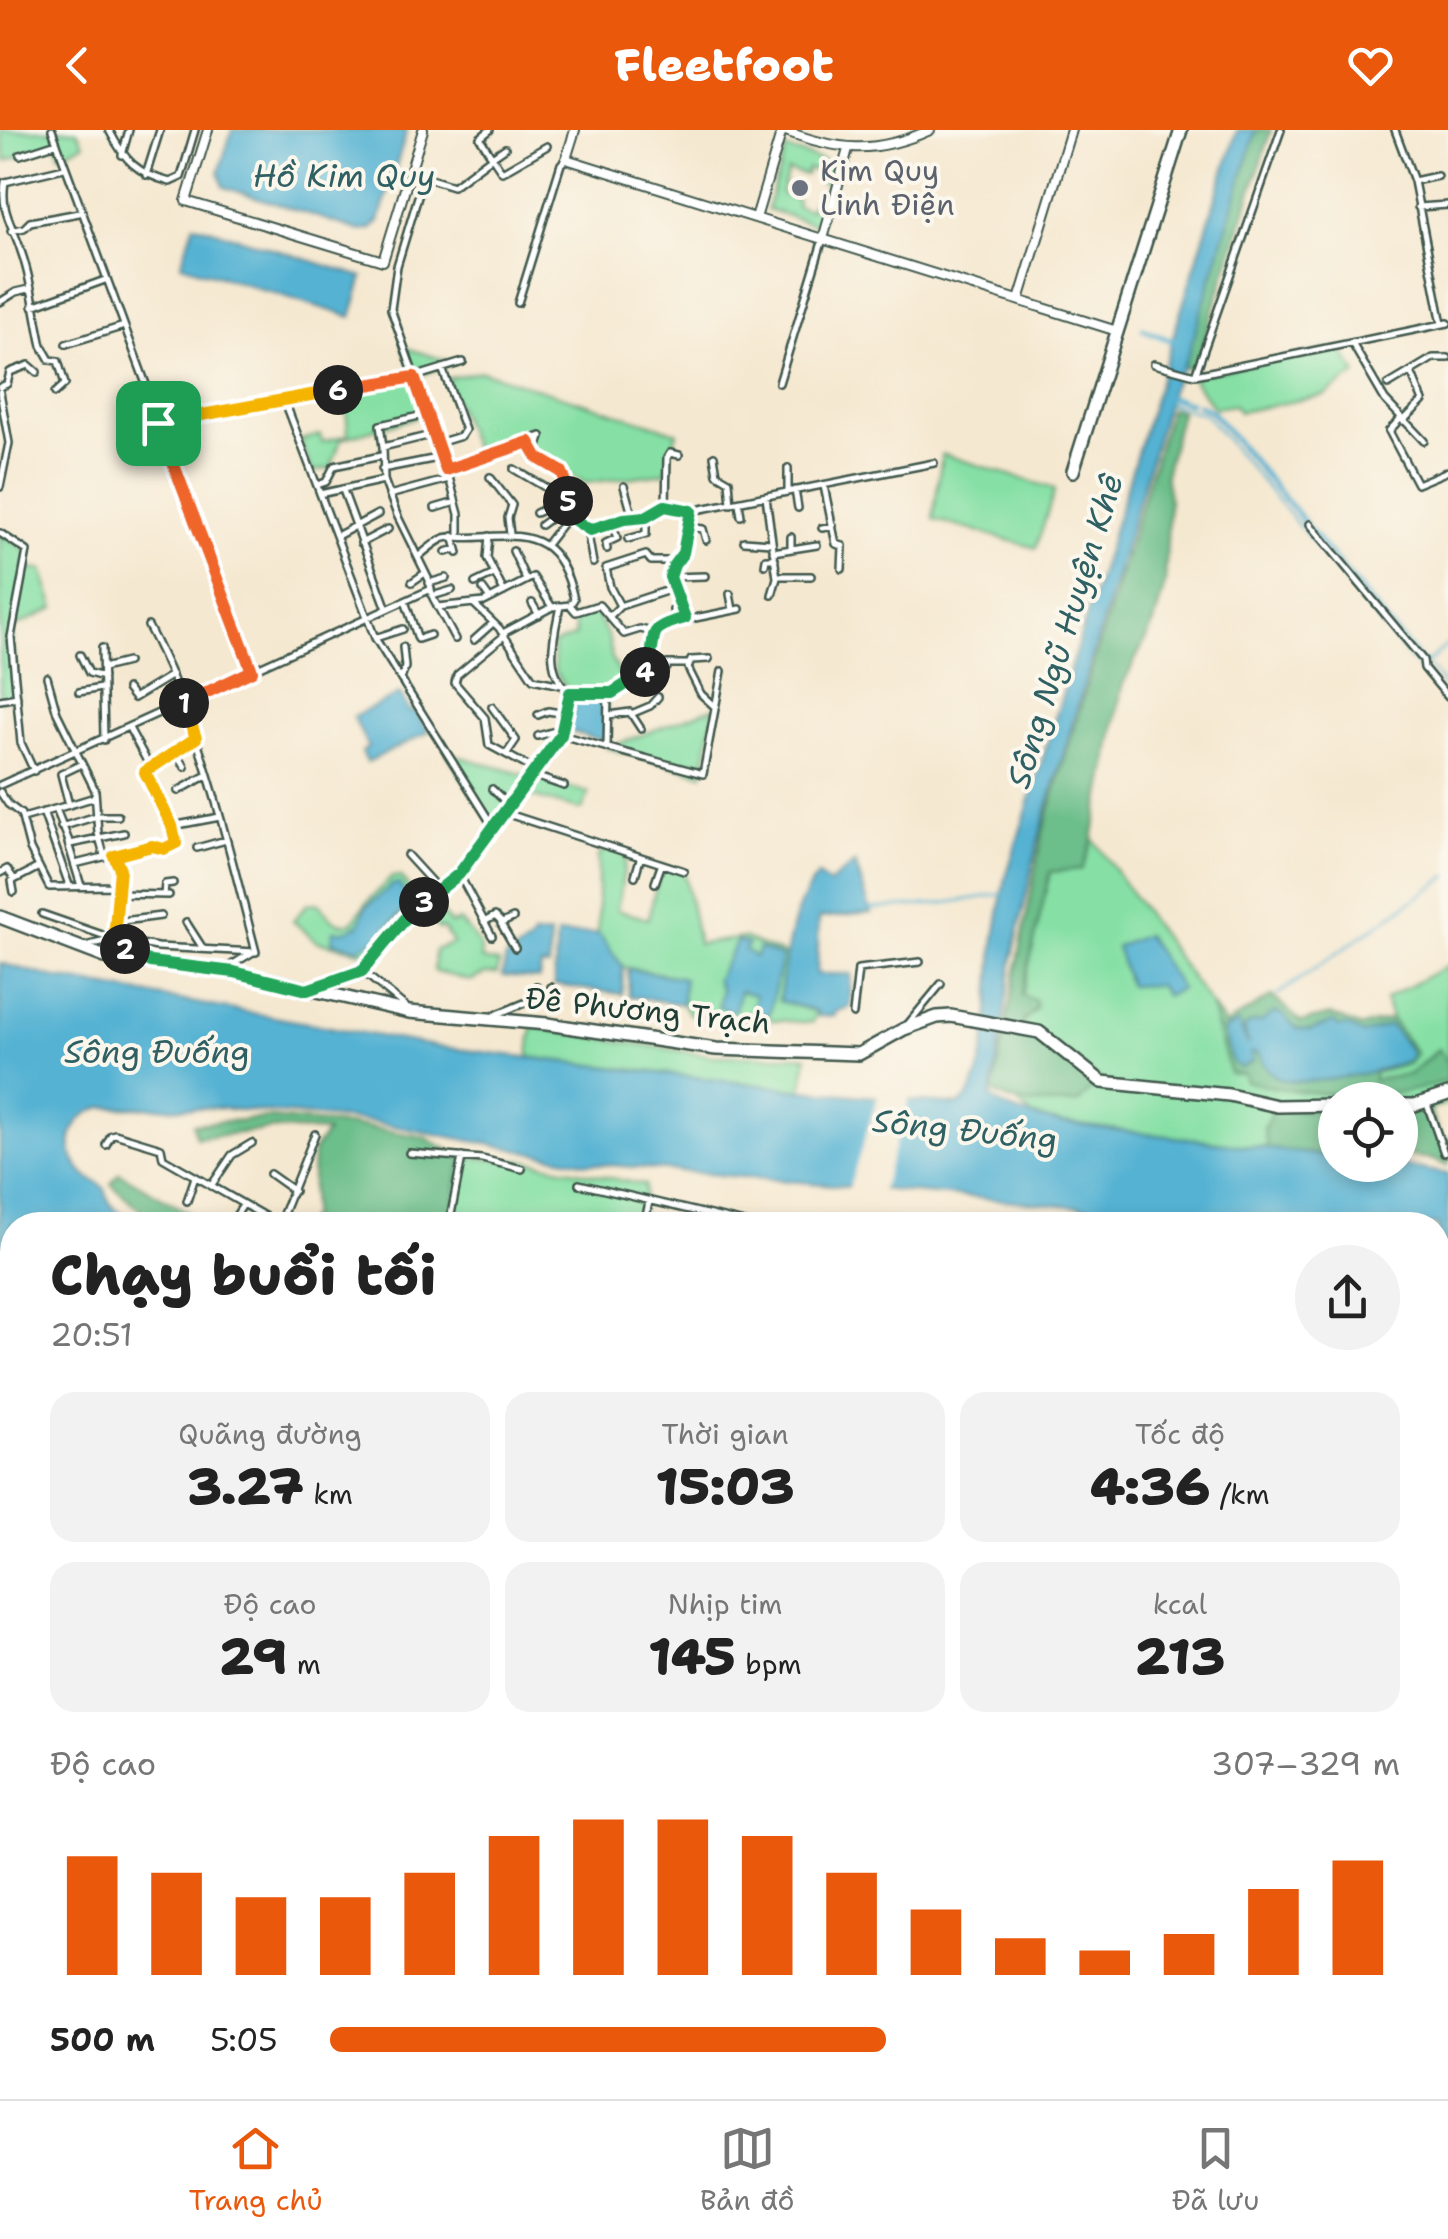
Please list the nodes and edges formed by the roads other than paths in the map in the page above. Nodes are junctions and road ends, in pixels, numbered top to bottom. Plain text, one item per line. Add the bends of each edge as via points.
1 (52, 130) edge
2 (108, 130) edge
3 (129, 130) edge
4 (160, 130) edge
5 (195, 130) edge
6 (208, 130) edge
7 (424, 130) edge
8 (490, 130) edge
9 (575, 130) edge
10 (782, 130) edge
11 (930, 130) edge
12 (1071, 130) edge
13 (1181, 130) edge
14 (1281, 130) edge
15 (1395, 130) edge
16 (57, 143) junction
17 (548, 146) dead end
18 (504, 148) dead end
19 (848, 150) junction
20 (20, 155) dead end
21 (122, 155) junction
22 (492, 158) junction
23 (566, 158) junction
24 (64, 168) junction
25 (146, 176) junction
26 (1437, 176) dead end
27 (1414, 182) junction
28 (1448, 206) edge
29 (1418, 207) junction
30 (1, 212) edge
31 (80, 213) junction
32 (756, 218) junction
33 (11, 231) junction
34 (823, 238) junction
35 (105, 280) junction
36 (29, 290) junction
37 (1019, 300) junction
38 (0, 302) edge
39 (518, 303) dead end
40 (33, 306) junction
41 (1445, 324) edge
42 (122, 326) junction
43 (1118, 331) junction
44 (66, 344) dead end
45 (1353, 344) junction
46 (1448, 358) edge
47 (463, 362) dead end
48 (1154, 364) dead end
49 (442, 368) junction
50 (37, 372) dead end
51 (1412, 372) junction
52 (1195, 375) junction
53 (414, 377) junction
54 (780, 383) dead end
55 (1388, 385) dead end
56 (0, 392) edge
57 (55, 393) dead end
58 (284, 399) junction
59 (428, 414) junction
60 (1402, 419) junction
61 (158, 423) junction
62 (435, 434) junction
63 (1424, 440) dead end
64 (529, 442) junction
65 (438, 443) junction
66 (383, 447) junction
67 (536, 450) junction
68 (679, 455) dead end
69 (381, 456) junction
70 (714, 456) dead end
71 (442, 457) junction
72 (934, 463) dead end
73 (514, 468) dead end
74 (788, 468) dead end
75 (382, 469) junction
76 (446, 470) junction
77 (1074, 471) dead end
78 (1448, 471) edge
79 (490, 476) dead end
80 (449, 479) junction
81 (384, 480) junction
82 (317, 485) junction
83 (624, 486) dead end
84 (824, 486) junction
85 (0, 488) edge
86 (343, 490) junction
87 (791, 490) junction
88 (563, 492) junction
89 (320, 494) junction
90 (389, 495) junction
91 (766, 497) junction
92 (456, 502) junction
93 (735, 503) junction
94 (666, 506) junction
95 (436, 508) dead end
96 (798, 508) dead end
97 (560, 511) junction
98 (691, 511) junction
99 (536, 513) dead end
100 (378, 514) dead end
101 (830, 514) junction
102 (741, 516) dead end
103 (646, 517) junction
104 (820, 517) dead end
105 (633, 518) junction
106 (569, 519) junction
107 (612, 524) junction
108 (1310, 524) dead end
109 (541, 525) dead end
110 (356, 526) junction
111 (688, 527) junction
112 (587, 529) junction
113 (833, 529) junction
114 (388, 530) dead end
115 (824, 532) dead end
116 (0, 533) edge
117 (510, 534) junction
118 (456, 536) junction
119 (488, 536) junction
120 (336, 537) junction
121 (791, 538) dead end
122 (628, 539) dead end
123 (706, 540) dead end
124 (744, 542) dead end
125 (361, 543) junction
126 (771, 544) junction
127 (545, 546) junction
128 (817, 546) dead end
129 (608, 549) dead end
130 (791, 549) junction
131 (513, 551) dead end
132 (446, 552) dead end
133 (774, 555) junction
134 (418, 557) junction
135 (676, 561) junction
136 (593, 563) dead end
137 (764, 564) dead end
138 (842, 569) dead end
139 (426, 573) junction
140 (494, 574) junction
141 (705, 576) dead end
142 (777, 576) junction
143 (811, 576) dead end
144 (670, 577) junction
145 (446, 578) dead end
146 (526, 580) junction
147 (412, 582) dead end
148 (475, 583) dead end
149 (672, 588) junction
150 (483, 589) dead end
151 (430, 590) junction
152 (452, 590) dead end
153 (504, 592) junction
154 (730, 594) dead end
155 (772, 595) dead end
156 (490, 600) junction
157 (405, 601) junction
158 (532, 603) dead end
159 (474, 604) junction
160 (570, 605) junction
161 (620, 606) junction
162 (556, 607) junction
163 (437, 608) junction
164 (387, 610) junction
165 (673, 610) dead end
166 (539, 614) junction
167 (609, 616) junction
168 (685, 618) junction
169 (366, 619) junction
170 (676, 621) junction
171 (493, 623) junction
172 (148, 626) dead end
173 (403, 628) dead end
174 (654, 632) junction
175 (504, 634) junction
176 (430, 635) dead end
177 (375, 638) junction
178 (455, 639) dead end
179 (474, 640) dead end
180 (402, 647) dead end
181 (102, 648) dead end
182 (80, 656) dead end
183 (710, 659) dead end
184 (127, 662) dead end
185 (649, 664) junction
186 (688, 664) junction
187 (104, 668) junction
188 (252, 671) junction
189 (722, 672) dead end
190 (172, 674) junction
191 (47, 677) dead end
192 (102, 677) junction
193 (401, 680) junction
194 (561, 685) junction
195 (102, 688) junction
196 (127, 689) dead end
197 (79, 692) dead end
198 (570, 693) junction
199 (608, 693) junction
200 (1448, 696) edge
201 (658, 697) dead end
202 (17, 698) junction
203 (0, 700) edge
204 (184, 702) junction
205 (492, 706) dead end
206 (715, 707) junction
207 (566, 714) junction
208 (631, 714) junction
209 (538, 715) dead end
210 (610, 715) junction
211 (129, 728) junction
212 (641, 729) dead end
213 (562, 732) junction
214 (538, 736) dead end
215 (196, 738) junction
216 (104, 740) junction
217 (607, 748) junction
218 (176, 752) junction
219 (77, 753) junction
220 (507, 753) junction
221 (53, 763) junction
222 (82, 764) junction
223 (150, 767) junction
224 (186, 767) dead end
225 (34, 771) junction
226 (62, 772) junction
227 (534, 772) junction
228 (207, 775) junction
229 (564, 786) dead end
230 (0, 788) edge
231 (492, 789) dead end
232 (178, 791) dead end
233 (96, 797) junction
234 (69, 804) junction
235 (56, 809) junction
236 (508, 810) junction
237 (43, 812) junction
238 (97, 816) junction
239 (118, 816) dead end
240 (23, 818) junction
241 (220, 818) junction
242 (172, 826) junction
243 (62, 827) junction
244 (494, 828) junction
245 (124, 833) dead end
246 (99, 836) junction
247 (226, 840) junction
248 (68, 843) junction
249 (198, 848) dead end
250 (104, 855) junction
251 (407, 855) dead end
252 (114, 856) junction
253 (640, 858) junction
254 (75, 864) junction
255 (661, 866) junction
256 (39, 867) junction
257 (684, 871) dead end
258 (0, 873) edge
259 (459, 874) junction
260 (635, 876) dead end
261 (14, 879) junction
262 (173, 883) dead end
263 (655, 883) dead end
264 (69, 886) junction
265 (82, 886) junction
266 (118, 886) junction
267 (439, 890) junction
268 (14, 892) dead end
269 (117, 894) junction
270 (42, 914) dead end
271 (161, 916) dead end
272 (0, 917) edge
273 (513, 918) dead end
274 (115, 922) junction
275 (186, 922) dead end
276 (484, 922) junction
277 (500, 922) junction
278 (492, 936) dead end
279 (114, 939) junction
280 (68, 945) junction
281 (202, 947) junction
282 (515, 948) dead end
283 (254, 952) junction
284 (150, 962) junction
285 (920, 962) dead end
286 (223, 970) junction
287 (362, 971) junction
288 (942, 984) dead end
289 (536, 986) dead end
290 (551, 987) dead end
291 (307, 990) junction
292 (534, 999) junction
293 (410, 1012) junction
294 (853, 1014) dead end
295 (488, 1018) junction
296 (904, 1030) junction
297 (1448, 1094) edge
298 (1426, 1102) junction
299 (1418, 1103) edge
300 (1318, 1106) edge
301 (315, 1134) dead end
302 (252, 1143) dead end
303 (106, 1145) dead end
304 (409, 1153) dead end
305 (1444, 1153) dead end
306 (462, 1158) junction
307 (522, 1169) dead end
308 (270, 1174) dead end
309 (195, 1177) junction
310 (579, 1184) dead end
311 (211, 1186) junction
312 (294, 1191) junction
313 (187, 1202) dead end
314 (649, 1202) junction
315 (242, 1204) junction
316 (237, 1212) edge
317 (256, 1212) edge
318 (285, 1212) edge
319 (452, 1212) edge
320 (647, 1212) edge
321 (694, 1212) edge

1 - 16 street
2 - 21 street
3 - 21 street
4 - 25 street
5 - 25 street via 181,177 170,182
6 - 7 street via 186,201 383,261
8 - 22 street via 480,138
9 - 23 street
10 - 19 street
10 - 32 street
11 - 19 street
12 - 37 street
13 - 43 main road
14 - 52 street
15 - 27 street
16 - 20 street
16 - 24 street
17 - 22 street via 502,172
18 - 22 street
19 - 34 street
21 - 25 street
22 - 53 street via 454,186 424,177 396,266 391,309
23 - 32 street
23 - 39 street
24 - 30 street via 4,182
24 - 31 street
26 - 27 street
27 - 29 street
28 - 29 street
29 - 41 street
30 - 33 street
31 - 33 street
31 - 35 street
32 - 34 street
33 - 36 street
34 - 37 street
34 - 54 street
35 - 40 street
35 - 42 street
36 - 38 street
36 - 40 street
37 - 43 street
40 - 57 street via 42,346 58,361 65,384
41 - 45 street
42 - 44 street
42 - 61 street
43 - 77 main road
45 - 52 street
45 - 60 street
46 - 51 street via 1434,358
47 - 49 street
48 - 52 street
49 - 53 street
49 - 65 street via 465,430
50 - 56 street via 29,366 10,372
51 - 55 street
51 - 60 street via 1422,401
53 - 58 street
53 - 59 street
56 - 85 street via 9,443
58 - 61 street
58 - 82 street
59 - 62 street
59 - 66 street via 380,425
60 - 63 street
60 - 78 street via 1390,431 1417,484
61 - 188 street
62 - 65 street
62 - 66 street
64 - 67 street
64 - 67 street via 541,436
64 - 76 street
65 - 71 street
66 - 69 street
67 - 88 street via 562,472
68 - 94 street via 667,458
69 - 75 street
69 - 82 street via 334,466
70 - 93 street
71 - 75 street
71 - 76 street
72 - 84 street
73 - 88 street
74 - 87 street
75 - 81 street
76 - 80 street
79 - 117 street via 512,505
80 - 90 street
80 - 92 street
81 - 86 street
81 - 90 street
82 - 89 street
83 - 105 street
84 - 87 street
84 - 101 street
86 - 89 street
86 - 110 street
87 - 91 street
87 - 96 street
88 - 106 street via 573,508
89 - 120 street
90 - 134 street
91 - 93 street
91 - 126 street
92 - 95 street
92 - 118 street
93 - 98 street
93 - 102 street
94 - 98 street
94 - 103 street
97 - 99 street via 553,505
97 - 106 street
97 - 109 street
98 - 111 street
100 - 110 street
101 - 104 street
101 - 113 street
103 - 105 street
103 - 122 street via 646,534
105 - 107 street
106 - 112 street
106 - 127 street
107 - 112 street
107 - 129 street via 617,538 606,543
108 - 200 street
110 - 120 street
110 - 125 street
111 - 123 street via 703,529
111 - 135 street
112 - 136 street
113 - 115 street
113 - 138 street via 843,546
114 - 125 street
116 - 202 street via 27,551 11,637
117 - 119 street
117 - 127 street
118 - 119 street
118 - 132 street via 457,551
118 - 134 street via 444,536
119 - 140 street
120 - 169 street
121 - 130 street
124 - 126 street
125 - 164 street
126 - 133 street
127 - 160 street via 571,585
128 - 130 street
130 - 133 street
131 - 146 street
133 - 137 street
133 - 142 street
134 - 139 street
135 - 144 street
135 - 161 street via 646,555 606,568
139 - 147 street
139 - 151 street
140 - 148 street
140 - 153 street
141 - 144 street
142 - 143 street
142 - 155 street
144 - 149 street
145 - 151 street
146 - 153 street
146 - 162 street via 534,578
149 - 161 street
149 - 168 street
150 - 156 street
151 - 152 street
151 - 157 street
151 - 163 street
153 - 156 street
154 - 168 street via 736,609
156 - 159 street
157 - 164 street
157 - 176 street via 418,639
158 - 166 street
159 - 163 street
159 - 171 street
160 - 162 street
160 - 167 street via 576,612 602,606
161 - 167 street
162 - 166 street
162 - 194 street via 552,652
163 - 178 street
164 - 169 street
165 - 170 street
166 - 175 street
167 - 174 street via 625,635
168 - 170 street
169 - 177 street
169 - 188 street
170 - 174 street
171 - 175 street
171 - 179 street
172 - 190 street
173 - 177 street
174 - 185 street
175 - 194 street via 533,679
175 - 220 street via 455,683 485,718 490,744
177 - 193 street
180 - 193 street
181 - 187 street
182 - 192 street via 89,674
183 - 186 street
184 - 187 street
185 - 186 street
185 - 199 street
186 - 206 street
187 - 192 street
188 - 204 street
189 - 206 street
190 - 196 street via 134,698
190 - 204 street
191 - 219 street
192 - 195 street
193 - 244 street
194 - 198 street
195 - 197 street
195 - 216 street
198 - 199 street
198 - 207 street
199 - 210 street
201 - 208 street
202 - 203 street
202 - 225 street via 21,743
204 - 211 street
204 - 215 street
205 - 220 street via 516,740
206 - 217 street via 703,774
207 - 209 street
207 - 213 street
208 - 210 street
208 - 212 street
210 - 217 street
211 - 216 street
211 - 223 street
213 - 214 street
213 - 217 street
213 - 227 street
215 - 218 street
215 - 228 street
216 - 219 street
218 - 223 street
218 - 224 street
219 - 221 street
219 - 222 street
220 - 227 street
221 - 225 street
221 - 226 street
222 - 226 street
222 - 233 street
223 - 242 street via 150,787
225 - 230 street
226 - 234 street
227 - 229 street
227 - 236 street
228 - 232 street
228 - 241 street
230 - 240 street
231 - 236 street
233 - 234 street
233 - 238 street
234 - 235 street
235 - 237 street
235 - 243 street
236 - 244 street
236 - 253 street
237 - 240 street
237 - 264 street
238 - 239 street
238 - 243 street
238 - 246 street
240 - 256 street
241 - 242 street
241 - 247 street
242 - 252 street via 173,846
243 - 248 street
244 - 259 street
245 - 246 street
246 - 248 street
246 - 250 street
247 - 249 street
247 - 283 street
248 - 254 street
250 - 252 street
250 - 254 street
251 - 267 street
252 - 266 street
253 - 255 street
253 - 260 street
254 - 265 street
255 - 257 street
255 - 263 street
256 - 261 street
256 - 264 street via 50,886
258 - 261 street via 7,869
259 - 267 street
259 - 276 street
261 - 268 street
262 - 269 street via 164,884 167,895
264 - 265 street
265 - 266 street
266 - 269 street
267 - 287 street
269 - 274 street
270 - 279 street
271 - 274 street
272 - 280 main road, Đê Phương Trạch
273 - 277 street
274 - 279 street
275 - 281 street
276 - 277 street via 495,916
276 - 278 street
277 - 282 street
279 - 280 street
279 - 281 street
279 - 284 street
280 - 284 main road, Đê Phương Trạch
281 - 283 street
283 - 286 street
284 - 286 main road, Đê Phương Trạch
285 - 294 street via 860,968
286 - 291 main road, Đê Phương Trạch
287 - 291 street
287 - 293 street
288 - 296 street
289 - 292 street
290 - 292 street via 548,996
291 - 293 main road, Đê Phương Trạch
292 - 295 street
293 - 295 main road, Đê Phương Trạch
295 - 296 main road, Đê Phương Trạch via 716,1048 859,1054
296 - 300 main road, Đê Phương Trạch via 937,1017 1012,1027 1047,1036 1102,1082
297 - 298 main road
298 - 299 main road
298 - 305 street
301 - 312 street
302 - 311 street via 232,1155
303 - 309 street via 112,1134 162,1148 162,1158
304 - 306 street
306 - 307 street
306 - 319 street
308 - 312 street
309 - 311 street
309 - 313 street
310 - 314 street
311 - 315 street
312 - 318 street
314 - 320 street
314 - 321 street
315 - 316 street
315 - 317 street

